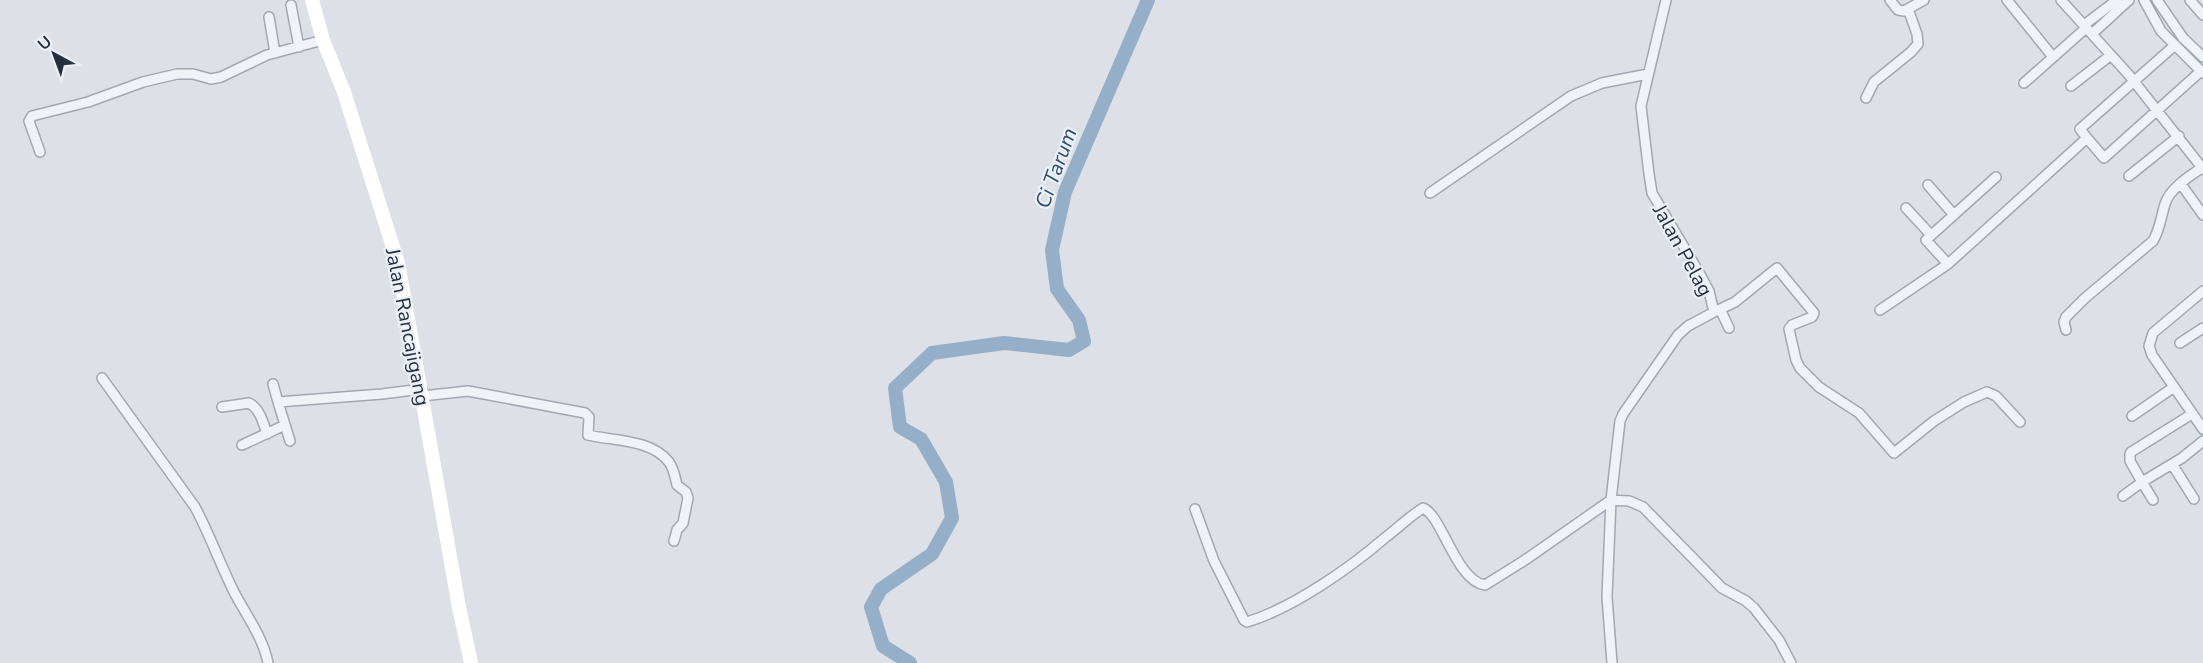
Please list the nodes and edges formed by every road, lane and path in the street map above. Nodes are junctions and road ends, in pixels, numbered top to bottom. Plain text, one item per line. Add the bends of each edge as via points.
1 (312, 0) edge
2 (1666, 0) edge
3 (1890, 0) edge
4 (1924, 0) edge
5 (2007, 0) edge
6 (2061, 0) edge
7 (2116, 0) edge
8 (2129, 0) edge
9 (2144, 0) edge
10 (2157, 0) edge
11 (2190, 0) edge
12 (291, 5) dead end
13 (1908, 9) junction
14 (2203, 15) edge
15 (269, 17) dead end
16 (2087, 29) junction
17 (324, 40) junction
18 (2174, 45) junction
19 (299, 47) junction
20 (275, 53) junction
21 (2111, 55) junction
22 (2053, 57) junction
23 (2203, 57) edge
24 (2202, 72) edge
25 (1648, 74) junction
26 (2134, 82) junction
27 (2024, 83) dead end
28 (2071, 86) dead end
29 (1866, 98) dead end
30 (2159, 111) junction
31 (2179, 136) junction
32 (2088, 138) junction
33 (40, 152) dead end
34 (2203, 168) edge
35 (2129, 176) dead end
36 (1996, 177) dead end
37 (2181, 184) junction
38 (1928, 185) dead end
39 (1430, 193) dead end
40 (1906, 208) dead end
41 (1954, 214) junction
42 (2203, 215) edge
43 (1931, 236) junction
44 (1948, 264) junction
45 (2203, 291) edge
46 (1717, 310) junction
47 (1880, 310) dead end
48 (1729, 328) dead end
49 (2203, 328) edge
50 (2066, 330) dead end
51 (2180, 343) dead end
52 (102, 378) dead end
53 (273, 384) dead end
54 (2174, 387) junction
55 (422, 392) junction
56 (278, 402) junction
57 (222, 407) dead end
58 (2192, 414) junction
59 (2132, 416) dead end
60 (2020, 422) dead end
61 (285, 425) junction
62 (2203, 429) edge
63 (267, 434) junction
64 (290, 441) dead end
65 (242, 445) dead end
66 (2202, 447) edge
67 (2172, 464) junction
68 (2142, 482) junction
69 (2123, 496) dead end
70 (2194, 499) dead end
71 (1611, 500) junction
72 (2153, 500) dead end
73 (1195, 509) dead end
74 (674, 541) dead end
75 (268, 663) edge
76 (471, 663) edge
77 (1612, 663) edge
78 (1791, 663) edge

1 - 17 main road, Jalan Rancajigang
2 - 25 street, Jalan Pelag
3 - 13 street via 1898,10
4 - 13 street
5 - 22 street
6 - 16 street
7 - 16 street
8 - 16 street
9 - 18 street via 2161,31
10 - 23 street via 2183,38
11 - 14 street
12 - 19 street
13 - 29 street via 1918,44 1873,84
15 - 20 street
16 - 21 street
16 - 22 street
17 - 19 street
17 - 55 main road, Jalan Rancajigang via 399,263
18 - 24 street
18 - 26 street
19 - 20 street
20 - 33 street via 221,77 177,74 32,116 30,121
21 - 26 street
21 - 28 street
22 - 27 street
24 - 30 street
25 - 39 street via 1602,83 1570,96
25 - 46 street, Jalan Pelag via 1641,106 1652,193
26 - 30 street
26 - 32 street via 2080,129
30 - 31 street
30 - 32 street via 2104,158
31 - 34 street
31 - 35 street
32 - 44 street
34 - 37 street
36 - 41 street
37 - 42 street
37 - 50 street via 2166,201 2153,241 2074,308 2064,322
38 - 41 street
40 - 43 street
41 - 43 street
43 - 44 street via 1926,240
44 - 47 street
45 - 54 street via 2153,333 2150,341 2152,355
46 - 48 street
46 - 60 street via 1736,302 1777,268 1814,313 1789,329 1800,368 1819,387 1859,413 1894,453 1934,421 1987,392 1996,396
46 - 71 street, Jalan Pelag via 1678,335 1623,414 1617,433
49 - 51 street
52 - 75 street via 195,507
53 - 56 street
54 - 58 street
54 - 59 street
55 - 56 street
55 - 74 street via 468,391 585,413 589,417 588,435 624,441 657,453 669,462 688,496 683,525
55 - 76 main road, Jalan Rancajigang
56 - 61 street
57 - 63 street via 249,402 260,414
58 - 62 street
58 - 68 street via 2130,454
61 - 63 street
61 - 64 street
63 - 65 street
66 - 67 street
67 - 68 street
67 - 70 street
68 - 69 street
68 - 72 street
71 - 73 street via 1485,585 1476,583 1467,573 1430,512 1423,508 1340,572 1286,606 1247,622 1214,561
71 - 77 street, Jalan Pelag via 1606,597
71 - 78 street via 1643,507 1722,588 1754,609 1779,640

